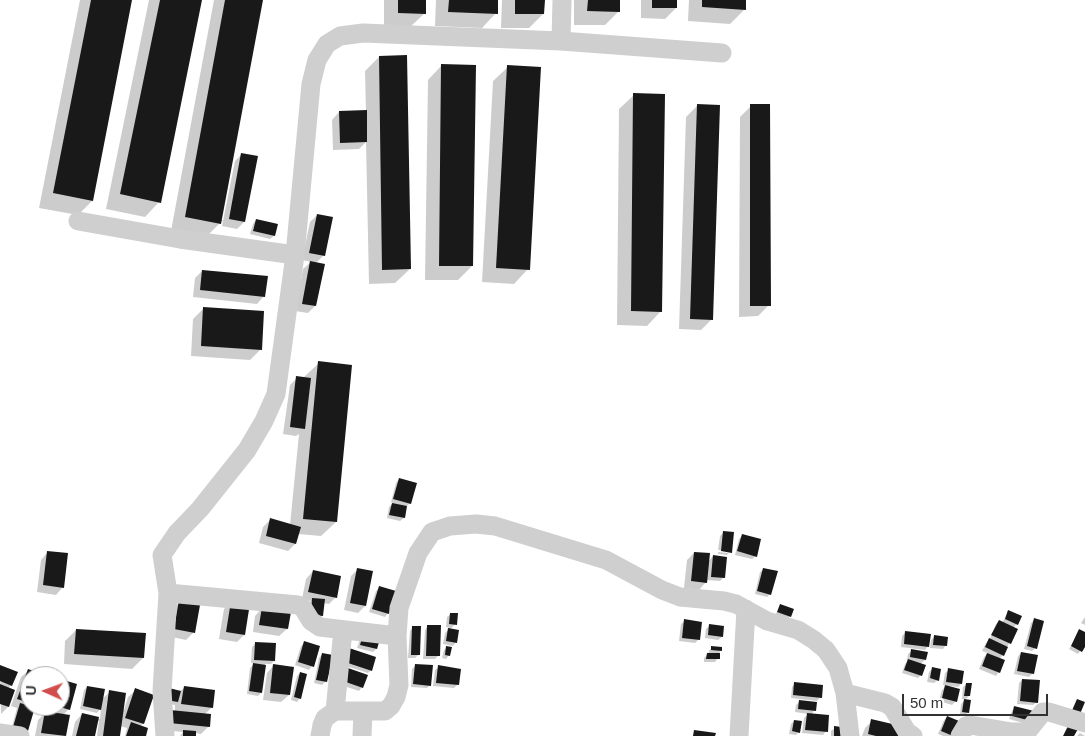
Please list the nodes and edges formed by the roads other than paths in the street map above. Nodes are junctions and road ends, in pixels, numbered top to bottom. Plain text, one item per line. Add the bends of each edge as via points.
1 (562, 0) edge
2 (561, 41) junction
3 (722, 53) dead end
4 (78, 220) dead end
5 (295, 255) junction
6 (168, 593) junction
7 (746, 609) junction
8 (343, 630) junction
9 (397, 636) junction
10 (844, 693) junction
11 (335, 711) junction
12 (364, 712) junction
13 (1085, 723) edge
14 (0, 733) edge
15 (20, 736) edge
16 (166, 736) edge
17 (320, 736) edge
18 (362, 736) edge
19 (739, 736) edge
20 (850, 736) edge
21 (913, 736) edge
22 (960, 736) edge

1 - 2 street
2 - 3 street
2 - 5 street via 363,33 340,36 326,44 317,60 311,84
4 - 5 street via 180,239
5 - 6 street via 276,394 247,450 164,550
6 - 8 street via 298,605 320,627
6 - 16 street via 162,691
7 - 9 street via 724,601 680,597 606,560 495,526 450,526 432,532 418,553 402,600
7 - 10 street via 798,630 826,650 838,668
7 - 19 street
8 - 9 street
8 - 11 street
9 - 12 street via 399,686 396,697 385,711
10 - 20 street
10 - 21 street via 892,707 907,732
11 - 12 street
11 - 17 street via 325,718
12 - 18 street
13 - 22 street via 1043,712 1027,732 970,725
14 - 15 street

